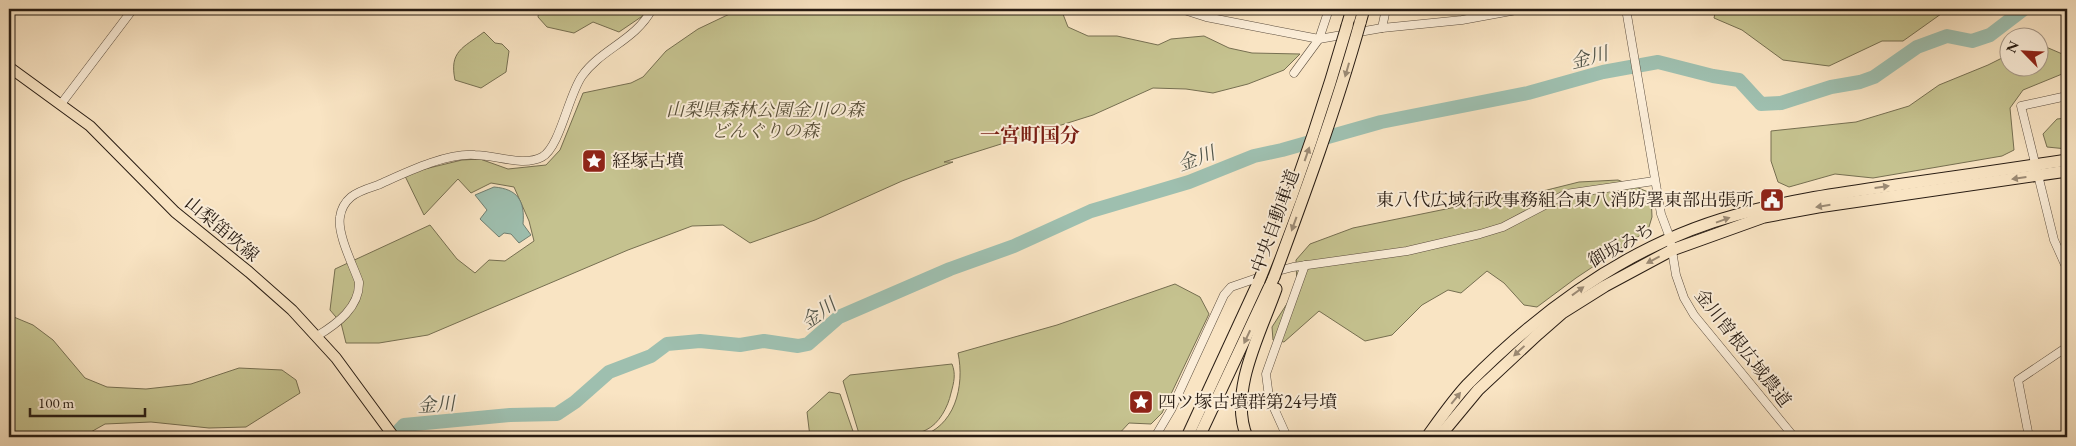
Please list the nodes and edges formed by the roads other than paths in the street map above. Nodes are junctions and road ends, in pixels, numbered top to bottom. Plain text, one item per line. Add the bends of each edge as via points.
1 (133, 9) edge
2 (652, 9) edge
3 (1181, 9) edge
4 (1329, 9) edge
5 (1352, 9) edge
6 (1364, 9) edge
7 (1386, 9) edge
8 (1522, 9) edge
9 (1626, 9) edge
10 (1382, 28) junction
11 (1319, 39) junction
12 (9, 67) edge
13 (1294, 73) dead end
14 (2067, 96) edge
15 (60, 104) junction
16 (2067, 160) edge
17 (2036, 170) junction
18 (2067, 171) edge
19 (1654, 181) junction
20 (1671, 244) junction
21 (1305, 265) junction
22 (2067, 269) edge
23 (1277, 276) junction
24 (1258, 285) junction
25 (317, 336) junction
26 (2067, 347) edge
27 (394, 437) edge
28 (1155, 437) edge
29 (1179, 437) edge
30 (1187, 437) edge
31 (1199, 437) edge
32 (1247, 437) edge
33 (1287, 437) edge
34 (1427, 437) edge
35 (1440, 437) edge
36 (1794, 437) edge
37 (2029, 437) edge

1 - 15 street
2 - 25 street via 634,33 591,65 581,78 556,142 543,156 534,160 474,154 453,157 351,196 342,209 340,226 360,289 345,315 332,328
3 - 11 street
4 - 11 street
24 -> 5 highway, 中央自動車道, bridge via 1287,213
6 -> 23 highway, 中央自動車道, bridge via 1327,132
7 - 10 street
8 - 10 street via 1462,20
9 - 19 street, 金川曽根広域農道
10 - 11 street
11 - 13 street
12 - 15 main road, 山梨笛吹線
14 - 17 street via 2021,106
15 - 25 main road, 山梨笛吹線 via 90,126 176,212 275,294
16 - 17 highway, 御坂みち
17 - 18 highway, 御坂みち
17 - 20 highway, 御坂みち via 1773,216
17 - 22 street via 2054,240
19 - 20 street, 金川曽根広域農道
19 - 21 street via 1566,194 1503,227 1480,234 1407,251
34 -> 20 highway, 御坂みち via 1467,384 1518,337 1602,273
20 -> 35 highway, 御坂みち via 1562,313 1478,390
20 - 36 street, 金川曽根広域農道 via 1676,275 1694,315
21 - 28 street via 1230,287 1213,315 1171,410
21 - 33 street via 1266,374 1269,397
23 -> 31 highway, 中央自動車道
23 - 32 highway via 1244,380 1242,405
24 - 29 highway via 1247,297
24 - 30 highway, 中央自動車道
25 - 27 main road, 山梨笛吹線
26 - 37 street via 2018,380

